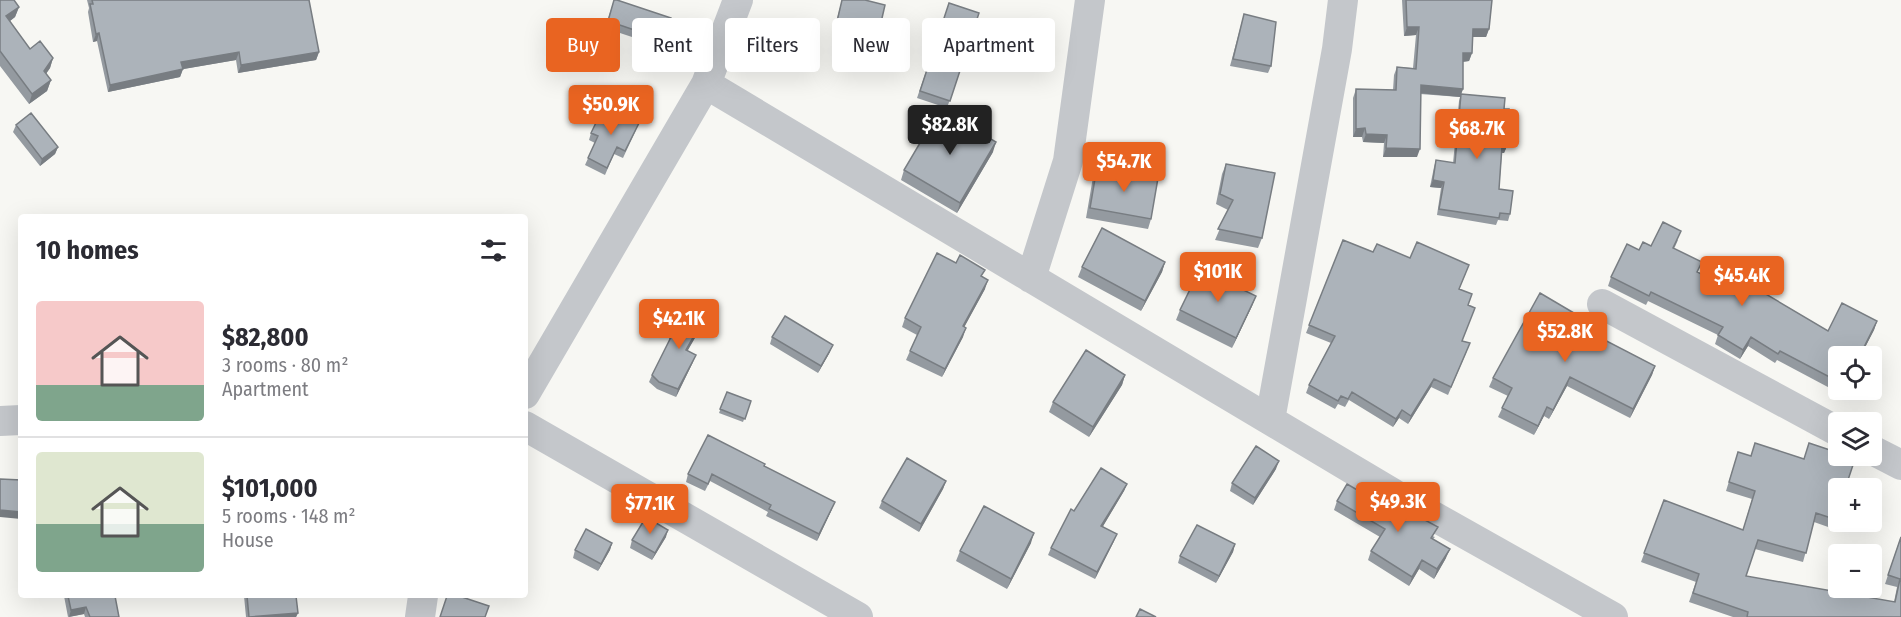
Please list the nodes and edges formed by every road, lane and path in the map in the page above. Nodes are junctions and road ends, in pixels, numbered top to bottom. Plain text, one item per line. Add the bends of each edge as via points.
1 (738, 0) edge
2 (1090, 0) edge
3 (1343, 0) edge
4 (706, 84) junction
5 (1031, 278) junction
6 (1602, 304) dead end
7 (528, 389) edge
8 (18, 420) edge
9 (1270, 420) junction
10 (0, 421) edge
11 (1828, 426) edge
12 (528, 428) edge
13 (1882, 455) edge
14 (1901, 465) edge
15 (423, 598) edge
16 (1573, 607) edge
17 (420, 617) edge
18 (858, 617) edge
19 (1613, 617) edge

1 - 4 street
2 - 5 street via 1068,161
3 - 9 street
4 - 5 street
4 - 7 street
5 - 9 street
6 - 11 street
8 - 10 street
9 - 16 street
12 - 18 street
13 - 14 street
15 - 17 street
16 - 19 street

